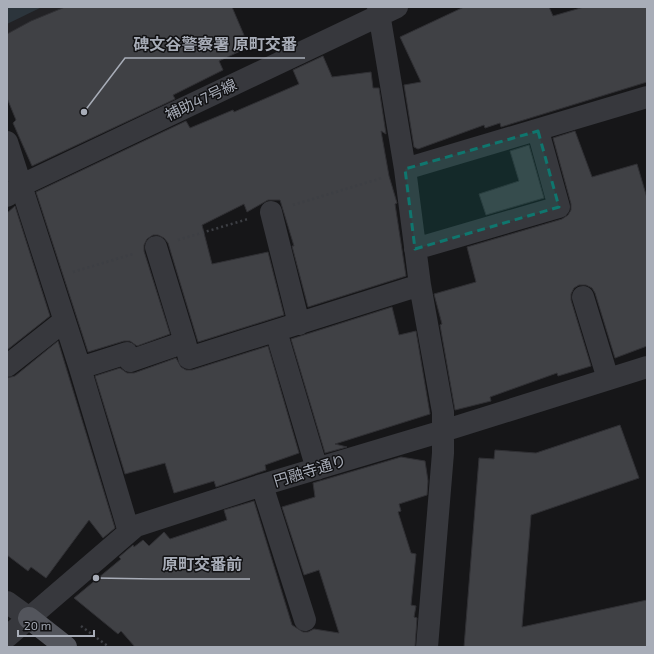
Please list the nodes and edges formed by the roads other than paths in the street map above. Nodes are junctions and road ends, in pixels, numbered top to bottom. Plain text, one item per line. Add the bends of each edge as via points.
1 (385, 10) edge
2 (647, 98) edge
3 (538, 131) junction
4 (7, 142) edge
5 (405, 169) junction
6 (14, 191) edge
7 (271, 212) road end
8 (156, 247) road end
9 (415, 249) junction
10 (420, 285) junction
11 (583, 297) dead end
12 (64, 321) junction
13 (299, 324) junction
14 (276, 331) junction
15 (185, 342) junction
16 (7, 366) edge
17 (647, 367) edge
18 (80, 368) junction
19 (608, 379) junction
20 (443, 431) junction
21 (317, 469) junction
22 (262, 485) junction
23 (129, 532) junction
24 (7, 602) edge
25 (29, 618) junction
26 (305, 620) dead end
27 (7, 637) edge
28 (66, 647) edge
29 (427, 647) edge

1 - 5 street
1 - 6 street, 補助47号線
2 - 3 street
3 - 5 street
3 - 9 street via 559,207
4 - 6 street
5 - 9 street
6 - 12 street via 50,279
7 - 13 street
8 - 15 street
9 - 10 street
10 - 13 street
10 - 20 street via 443,412
11 - 19 street
12 - 16 street
12 - 18 street
13 - 14 street
14 - 15 street via 190,358
14 - 21 street
15 - 18 street via 130,361 127,353
17 - 19 street, 円融寺通り
18 - 23 street
19 - 20 street, 円融寺通り
20 - 21 street, 円融寺通り
20 - 29 street
21 - 22 street, 円融寺通り
22 - 23 street, 円融寺通り via 136,526
22 - 26 street
23 - 25 street, 円融寺通り
24 - 25 street
25 - 27 street, 円融寺通り
25 - 28 main road

